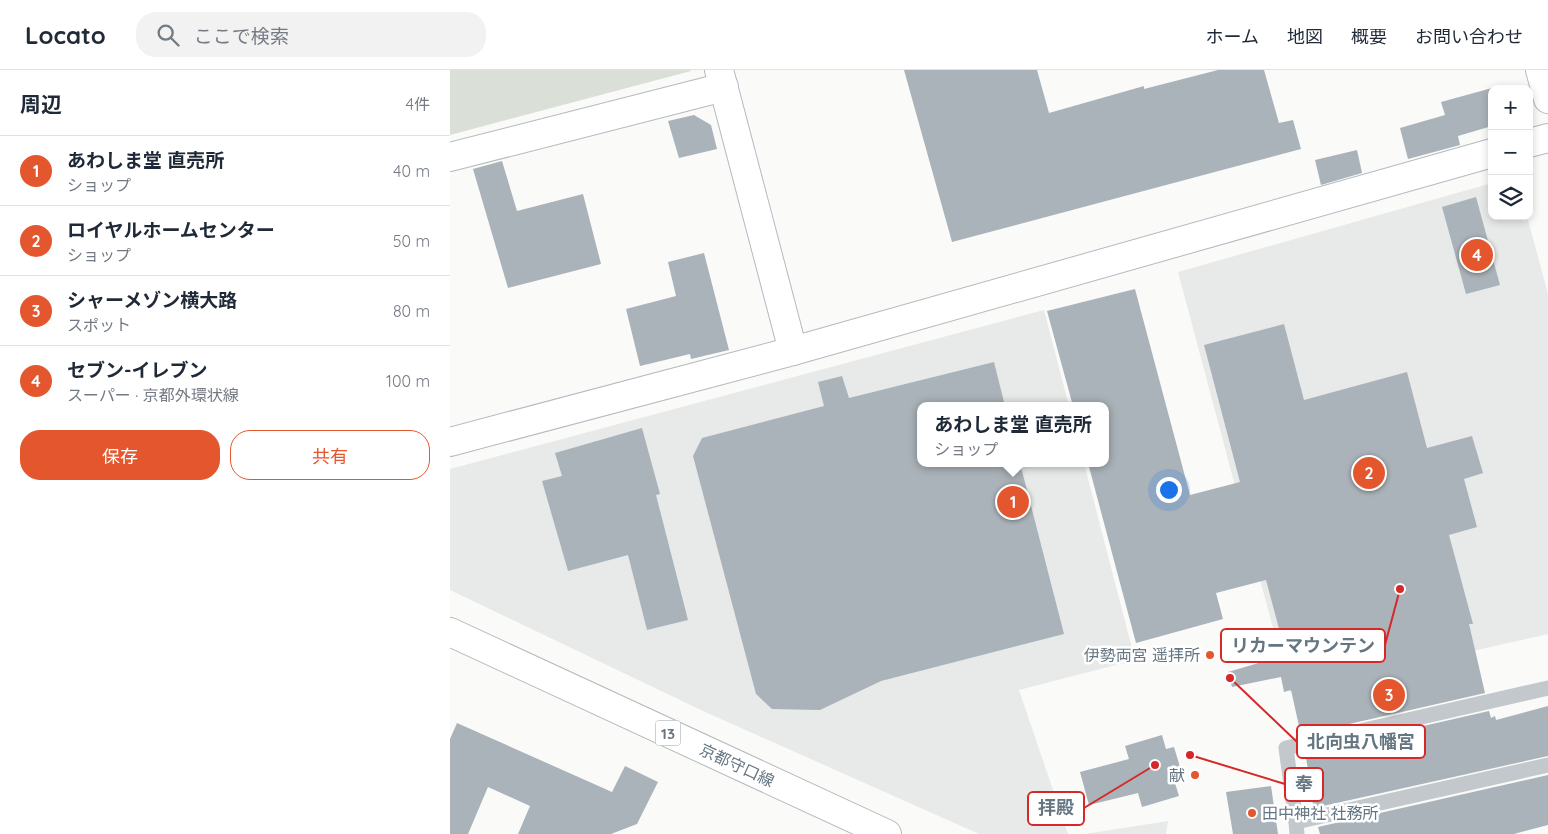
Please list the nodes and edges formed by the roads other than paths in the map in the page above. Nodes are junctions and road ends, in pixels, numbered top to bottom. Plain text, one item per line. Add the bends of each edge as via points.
1 (1540, 70) edge
2 (721, 78) edge
3 (1548, 99) edge
4 (1548, 138) edge
5 (1533, 142) edge
6 (1488, 155) edge
7 (450, 157) edge
8 (793, 351) junction
9 (450, 442) edge
10 (450, 632) edge
11 (1548, 688) edge
12 (1548, 765) edge
13 (1297, 828) edge
14 (887, 834) edge

1 - 3 street
2 - 7 street
2 - 8 street
4 - 5 street
6 - 8 street
8 - 9 street
10 - 14 street, 京都守口線 / 13
11 - 13 lane via 1286,748
12 - 13 lane

